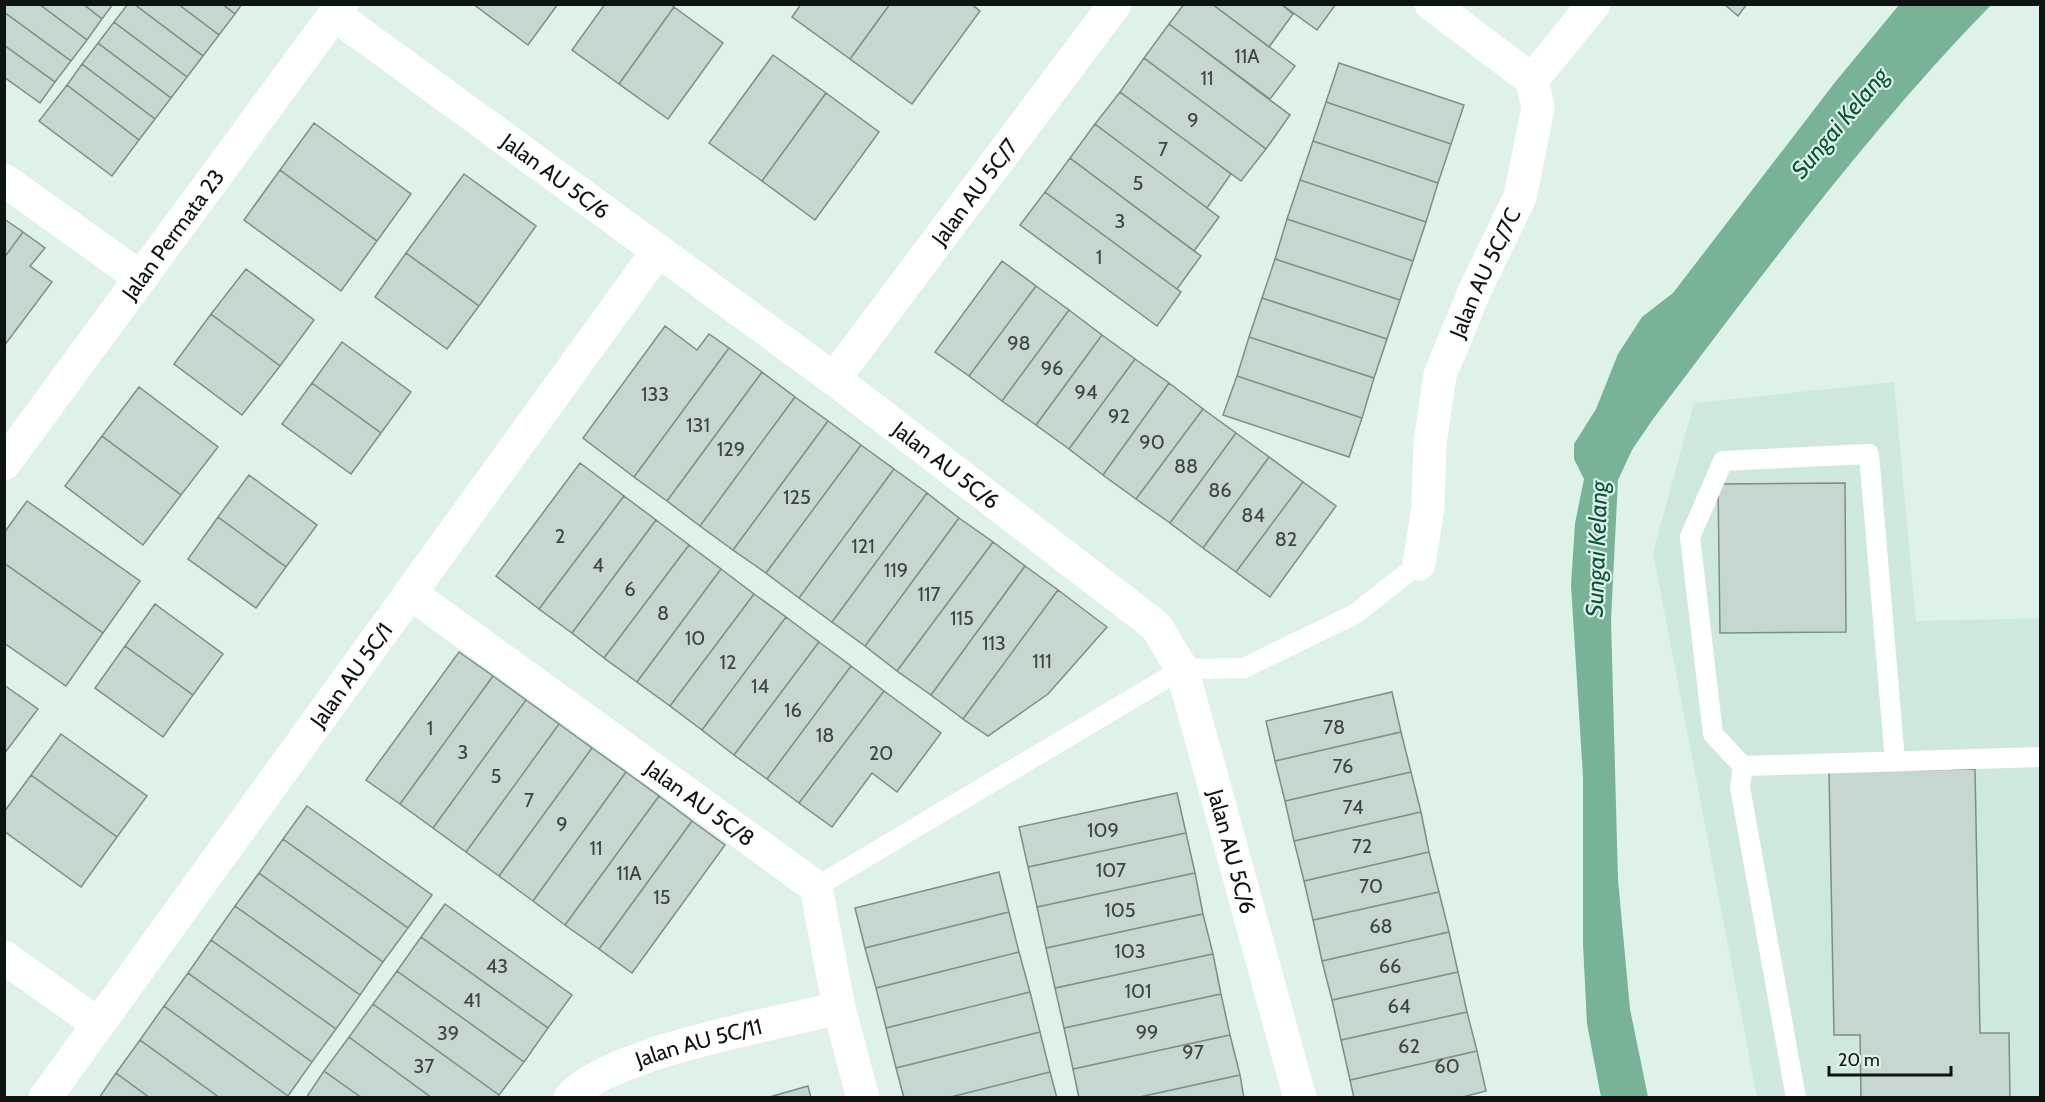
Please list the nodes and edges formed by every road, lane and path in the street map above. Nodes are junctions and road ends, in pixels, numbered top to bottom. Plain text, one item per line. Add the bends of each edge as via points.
1 (1431, 4) edge
2 (1594, 4) edge
3 (1109, 7) edge
4 (338, 10) edge
5 (1532, 80) junction
6 (4, 180) edge
7 (657, 252) junction
8 (141, 278) junction
9 (834, 379) junction
10 (4, 464) edge
11 (1419, 564) joint
12 (410, 592) junction
13 (1182, 669) junction
14 (2040, 757) edge
15 (1895, 761) junction
16 (1743, 766) junction
17 (816, 887) junction
18 (4, 957) edge
19 (839, 1008) junction
20 (98, 1024) junction
21 (45, 1098) edge
22 (570, 1098) edge
23 (863, 1098) edge
24 (1300, 1098) edge
25 (1796, 1098) edge

1 - 5 street
2 - 5 street
3 - 9 street, Jalan AU 5C/7
4 - 7 street, Jalan AU 5C/6
4 - 8 street, Jalan Permata 23
5 - 11 street, Jalan AU 5C/7C via 1538,108 1520,197 1440,375
6 - 8 street
7 - 9 street, Jalan AU 5C/6
7 - 12 street, Jalan AU 5C/1
8 - 10 street, Jalan Permata 23
9 - 13 street, Jalan AU 5C/6 via 1156,626
11 - 13 lane via 1355,614 1244,668
12 - 17 street, Jalan AU 5C/8
12 - 20 street, Jalan AU 5C/1
13 - 17 lane
13 - 24 street, Jalan AU 5C/6
14 - 15 lane
15 - 16 lane
15 - 16 lane via 1869,454 1722,461 1690,537 1713,734
16 - 25 lane via 1740,787
17 - 19 street
18 - 20 street
19 - 22 street, Jalan AU 5C/11 via 647,1055 609,1070
19 - 23 street
20 - 21 street, Jalan AU 5C/1

